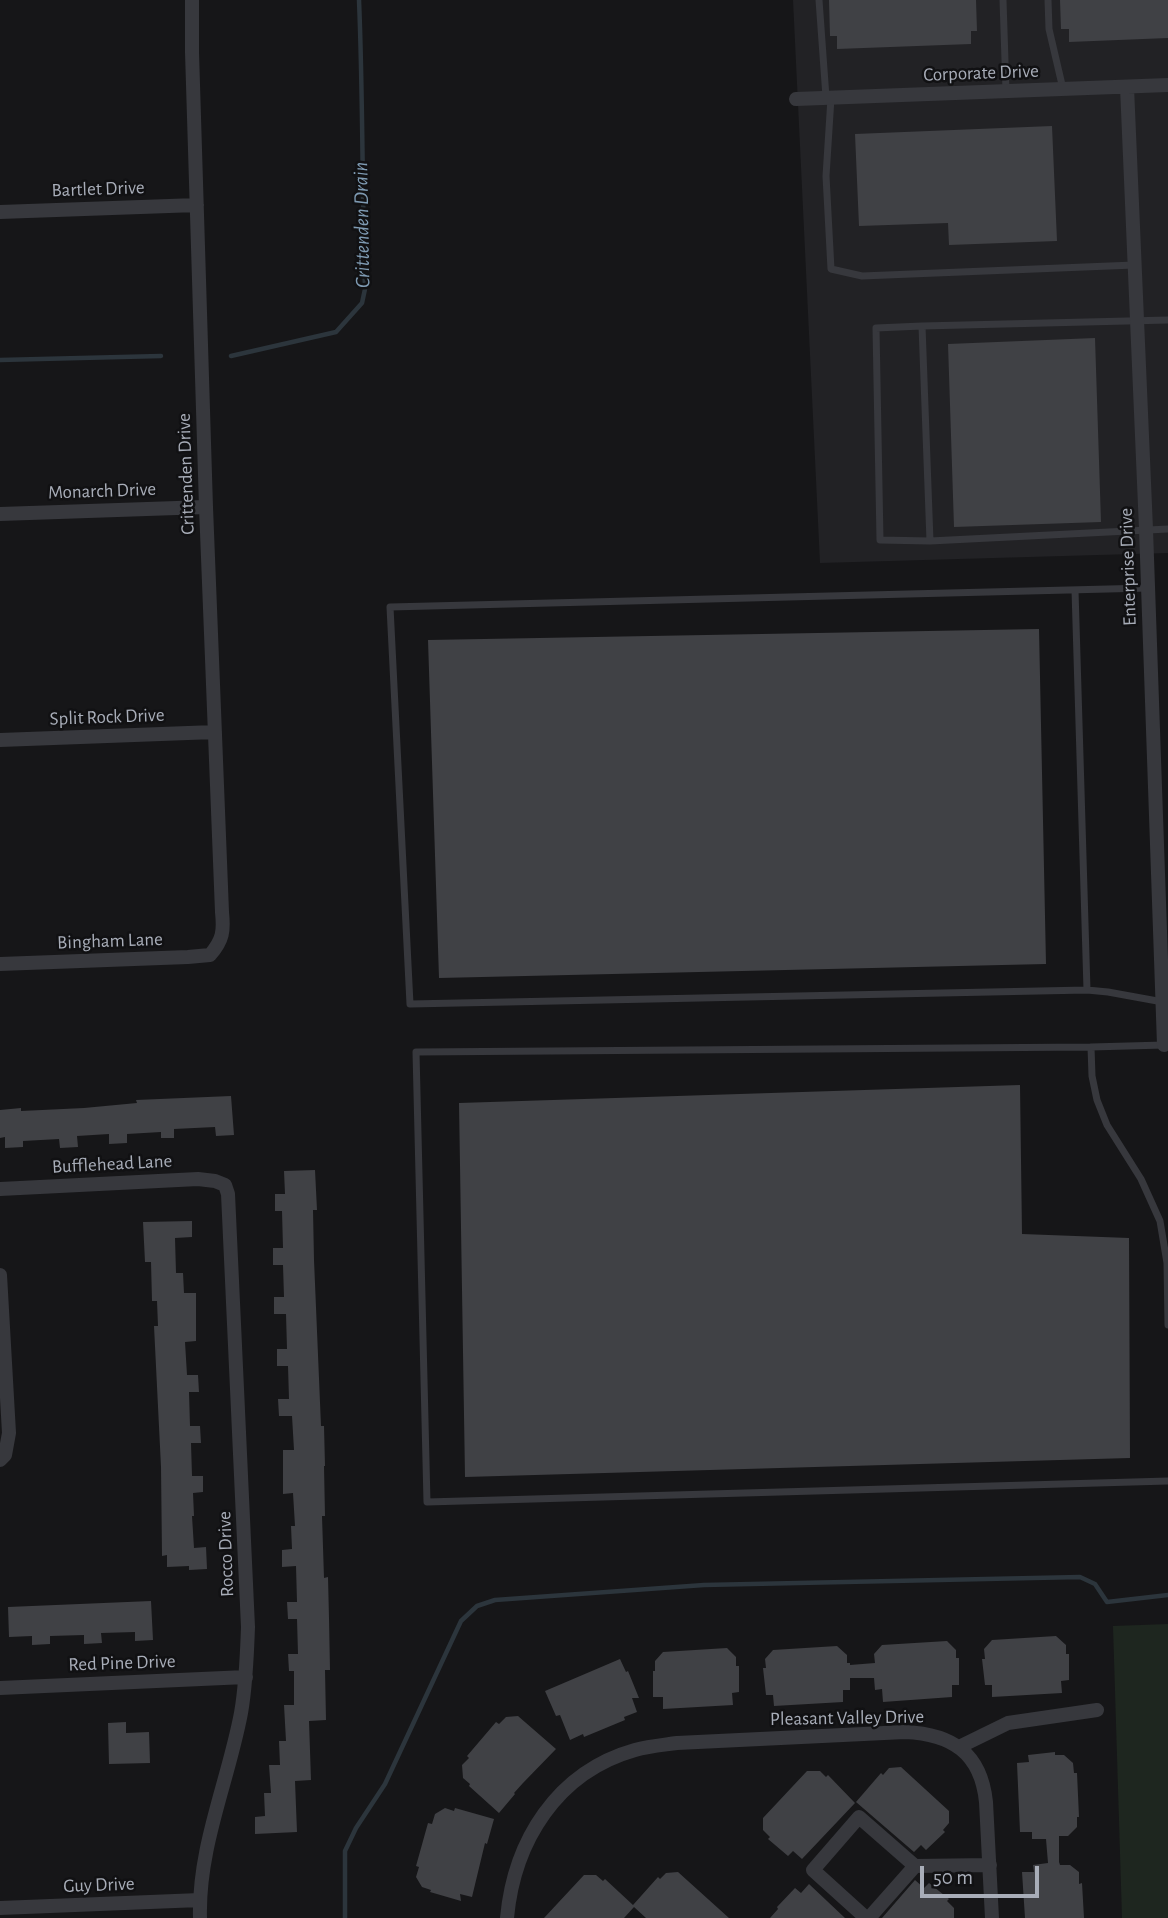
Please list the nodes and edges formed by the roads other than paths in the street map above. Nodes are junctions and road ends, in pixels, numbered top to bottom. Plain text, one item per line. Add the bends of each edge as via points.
1 (192, 0) edge
2 (819, 0) edge
3 (1003, 0) edge
4 (1048, 0) edge
5 (1168, 85) edge
6 (1127, 87) junction
7 (1063, 89) junction
8 (1006, 91) junction
9 (829, 97) junction
10 (796, 99) dead end
11 (197, 205) junction
12 (0, 212) edge
13 (1134, 265) junction
14 (1137, 320) junction
15 (1168, 320) edge
16 (922, 326) junction
17 (206, 507) junction
18 (0, 514) edge
19 (1168, 528) edge
20 (1146, 529) junction
21 (930, 541) junction
22 (1148, 588) junction
23 (1075, 590) junction
24 (215, 732) junction
25 (0, 740) edge
26 (1162, 790) edge
27 (218, 946) joint
28 (0, 964) edge
29 (1087, 990) junction
30 (1163, 1002) junction
31 (1165, 1035) edge
32 (1091, 1047) junction
33 (225, 1185) joint
34 (0, 1189) edge
35 (0, 1275) edge
36 (1168, 1325) edge
37 (0, 1460) edge
38 (1168, 1481) edge
39 (246, 1677) junction
40 (0, 1688) edge
41 (1097, 1710) dead end
42 (959, 1747) junction
43 (915, 1866) junction
44 (990, 1866) junction
45 (200, 1900) junction
46 (0, 1908) edge
47 (200, 1918) edge
48 (507, 1918) edge
49 (867, 1918) edge
50 (992, 1918) edge

1 - 11 street, Crittenden Drive
2 - 9 lane
3 - 8 lane
4 - 7 lane via 1049,29
5 - 6 street, Corporate Drive
6 - 7 street, Corporate Drive
6 - 13 street, Enterprise Drive
7 - 8 street, Corporate Drive
8 - 9 street, Corporate Drive
9 - 10 street, Corporate Drive
9 - 13 lane via 826,176 831,269 862,276
11 - 12 street, Bartlet Drive
11 - 17 street, Crittenden Drive
13 - 14 street, Enterprise Drive
14 - 15 lane
14 - 16 lane
14 - 20 street, Enterprise Drive
16 - 21 lane
16 - 21 lane via 876,328 880,540
17 - 18 street, Monarch Drive
17 - 24 street, Crittenden Drive
19 - 20 lane
20 - 21 lane
20 - 22 street, Enterprise Drive
22 - 23 lane
22 - 26 street, Enterprise Drive
23 - 29 lane
23 - 29 lane via 390,607 410,1004
24 - 25 street, Split Rock Drive
24 - 27 street, Crittenden Drive via 224,929
26 - 30 street, Enterprise Drive
27 - 28 street, Bingham Lane via 210,955 188,957
29 - 30 lane
30 - 31 street, Enterprise Drive
31 - 32 lane
32 - 36 lane via 1097,1100 1160,1221 1167,1263
32 - 38 lane via 416,1052 427,1502
33 - 34 street, Bufflehead Lane via 198,1179
33 - 39 street, Rocco Drive via 240,1422
35 - 37 street via 9,1433
39 - 40 street, Red Pine Drive
39 - 45 street, Rocco Drive via 205,1858
41 - 42 street via 1009,1723
42 - 44 street via 976,1767 985,1790
42 - 48 street, Pleasant Valley Drive via 919,1733 677,1743 618,1756 584,1774 557,1798 528,1839 518,1861
43 - 44 street
43 - 49 street
43 - 49 street via 859,1817 813,1870
44 - 50 street
45 - 46 street, Guy Drive
45 - 47 street, Rocco Drive

